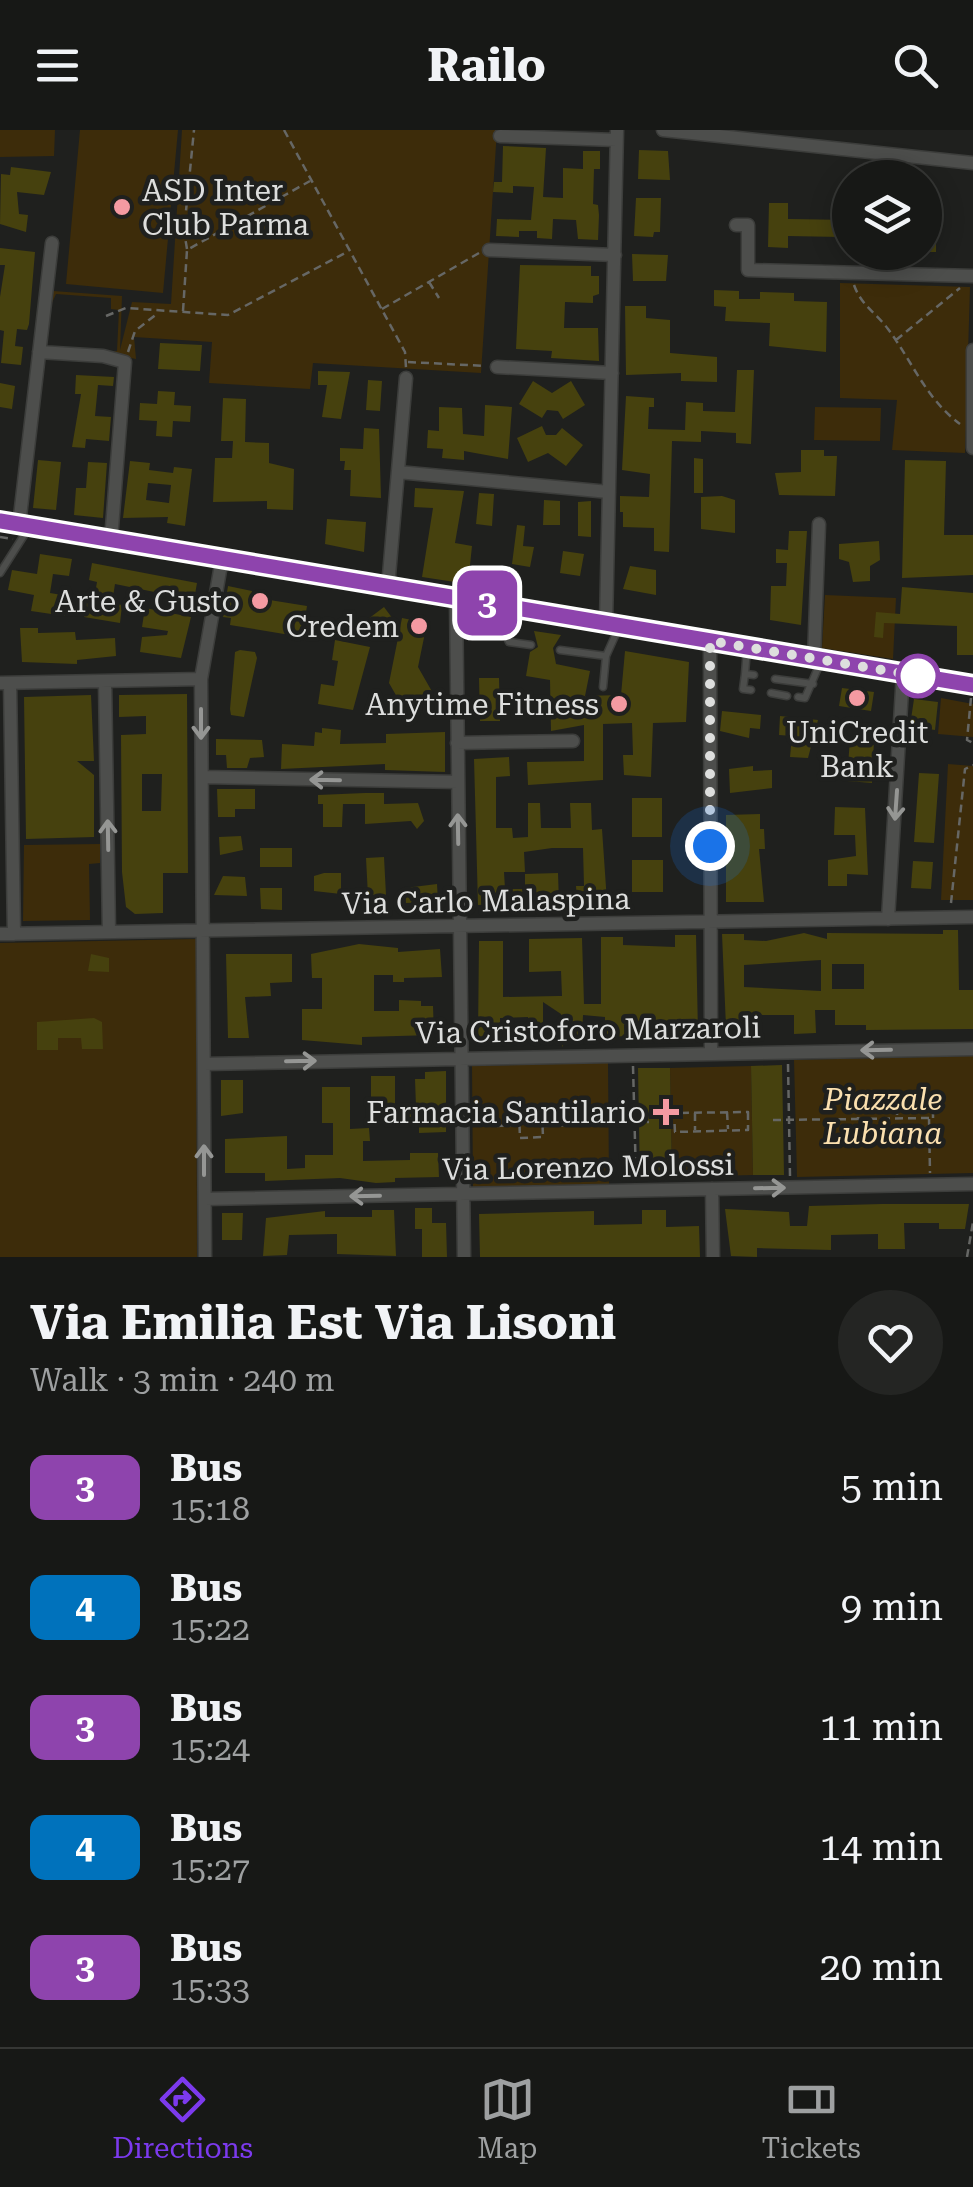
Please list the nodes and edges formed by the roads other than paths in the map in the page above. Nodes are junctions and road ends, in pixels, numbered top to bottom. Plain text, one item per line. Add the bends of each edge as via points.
1 (663, 130) edge
2 (617, 135) edge
3 (500, 136) dead end
4 (973, 163) edge
5 (736, 224) dead end
6 (52, 243) dead end
7 (489, 250) road end
8 (616, 255) junction
9 (973, 276) edge
10 (973, 350) edge
11 (39, 352) junction
12 (496, 367) dead end
13 (612, 374) junction
14 (406, 378) road end
15 (971, 428) edge
16 (973, 448) edge
17 (398, 472) junction
18 (610, 492) junction
19 (10, 523) edge
20 (819, 524) dead end
21 (110, 540) junction
22 (222, 559) junction
23 (0, 572) edge
24 (388, 586) junction
25 (456, 598) junction
26 (494, 604) junction
27 (613, 624) junction
28 (710, 641) junction
29 (532, 645) dead end
30 (747, 647) junction
31 (560, 650) dead end
32 (606, 656) junction
33 (817, 659) junction
34 (903, 673) junction
35 (201, 679) junction
36 (775, 679) dead end
37 (105, 681) junction
38 (5, 683) edge
39 (813, 684) junction
40 (603, 686) dead end
41 (751, 690) dead end
42 (972, 691) edge
43 (771, 693) dead end
44 (787, 696) dead end
45 (798, 697) dead end
46 (573, 742) dead end
47 (458, 743) junction
48 (202, 777) junction
49 (458, 782) junction
50 (973, 917) edge
51 (888, 919) junction
52 (710, 922) junction
53 (459, 926) junction
54 (203, 930) junction
55 (109, 932) junction
56 (7, 934) edge
57 (973, 1048) edge
58 (711, 1054) junction
59 (461, 1058) junction
60 (204, 1064) junction
61 (973, 1184) edge
62 (712, 1190) junction
63 (462, 1194) junction
64 (204, 1199) junction
65 (205, 1257) edge
66 (464, 1257) edge
67 (713, 1257) edge

1 - 4 street
2 - 3 street
2 - 8 street
5 - 9 street via 748,226 748,270
6 - 11 street
7 - 8 street
8 - 13 street
10 - 15 street
11 - 19 street
11 - 21 street via 125,362
12 - 13 street
13 - 18 street
14 - 17 street
15 - 16 street
17 - 18 street
17 - 24 street
18 - 27 street
19 - 21 main road
19 - 23 lane
20 - 33 street
21 - 22 main road
22 - 24 main road
22 - 35 street
24 - 25 main road
25 - 26 main road
25 - 47 street
26 - 27 main road
26 - 29 lane via 510,642
27 - 28 main road
27 - 32 lane
28 - 30 main road
28 - 52 street
30 - 33 main road
30 - 41 lane via 743,689
31 - 32 lane
32 - 40 lane
33 - 34 main road
33 - 39 lane
34 - 42 main road
34 -> 51 street
35 - 37 street
35 -> 48 street
36 - 39 lane
37 - 38 street
55 -> 37 street
38 - 56 street
39 - 45 lane via 805,698
43 - 44 lane
46 - 47 street
47 - 49 street
49 -> 48 street
48 - 54 street
53 -> 49 street
50 - 51 street, Via Carlo Malaspina
51 - 52 street, Via Carlo Malaspina
52 - 53 street, Via Carlo Malaspina
52 - 58 street
53 - 54 street, Via Carlo Malaspina
53 - 59 street
54 - 55 street, Via Carlo Malaspina
54 - 60 street
55 - 56 street, Via Carlo Malaspina
57 -> 58 street, Via Cristoforo Marzaroli
58 - 59 street, Via Cristoforo Marzaroli
60 -> 59 street, Via Cristoforo Marzaroli
59 - 63 street
64 -> 60 street
62 -> 61 street, Via Lorenzo Molossi
62 - 63 street, Via Lorenzo Molossi
62 - 67 street
63 -> 64 street, Via Lorenzo Molossi
63 - 66 street
64 - 65 street

